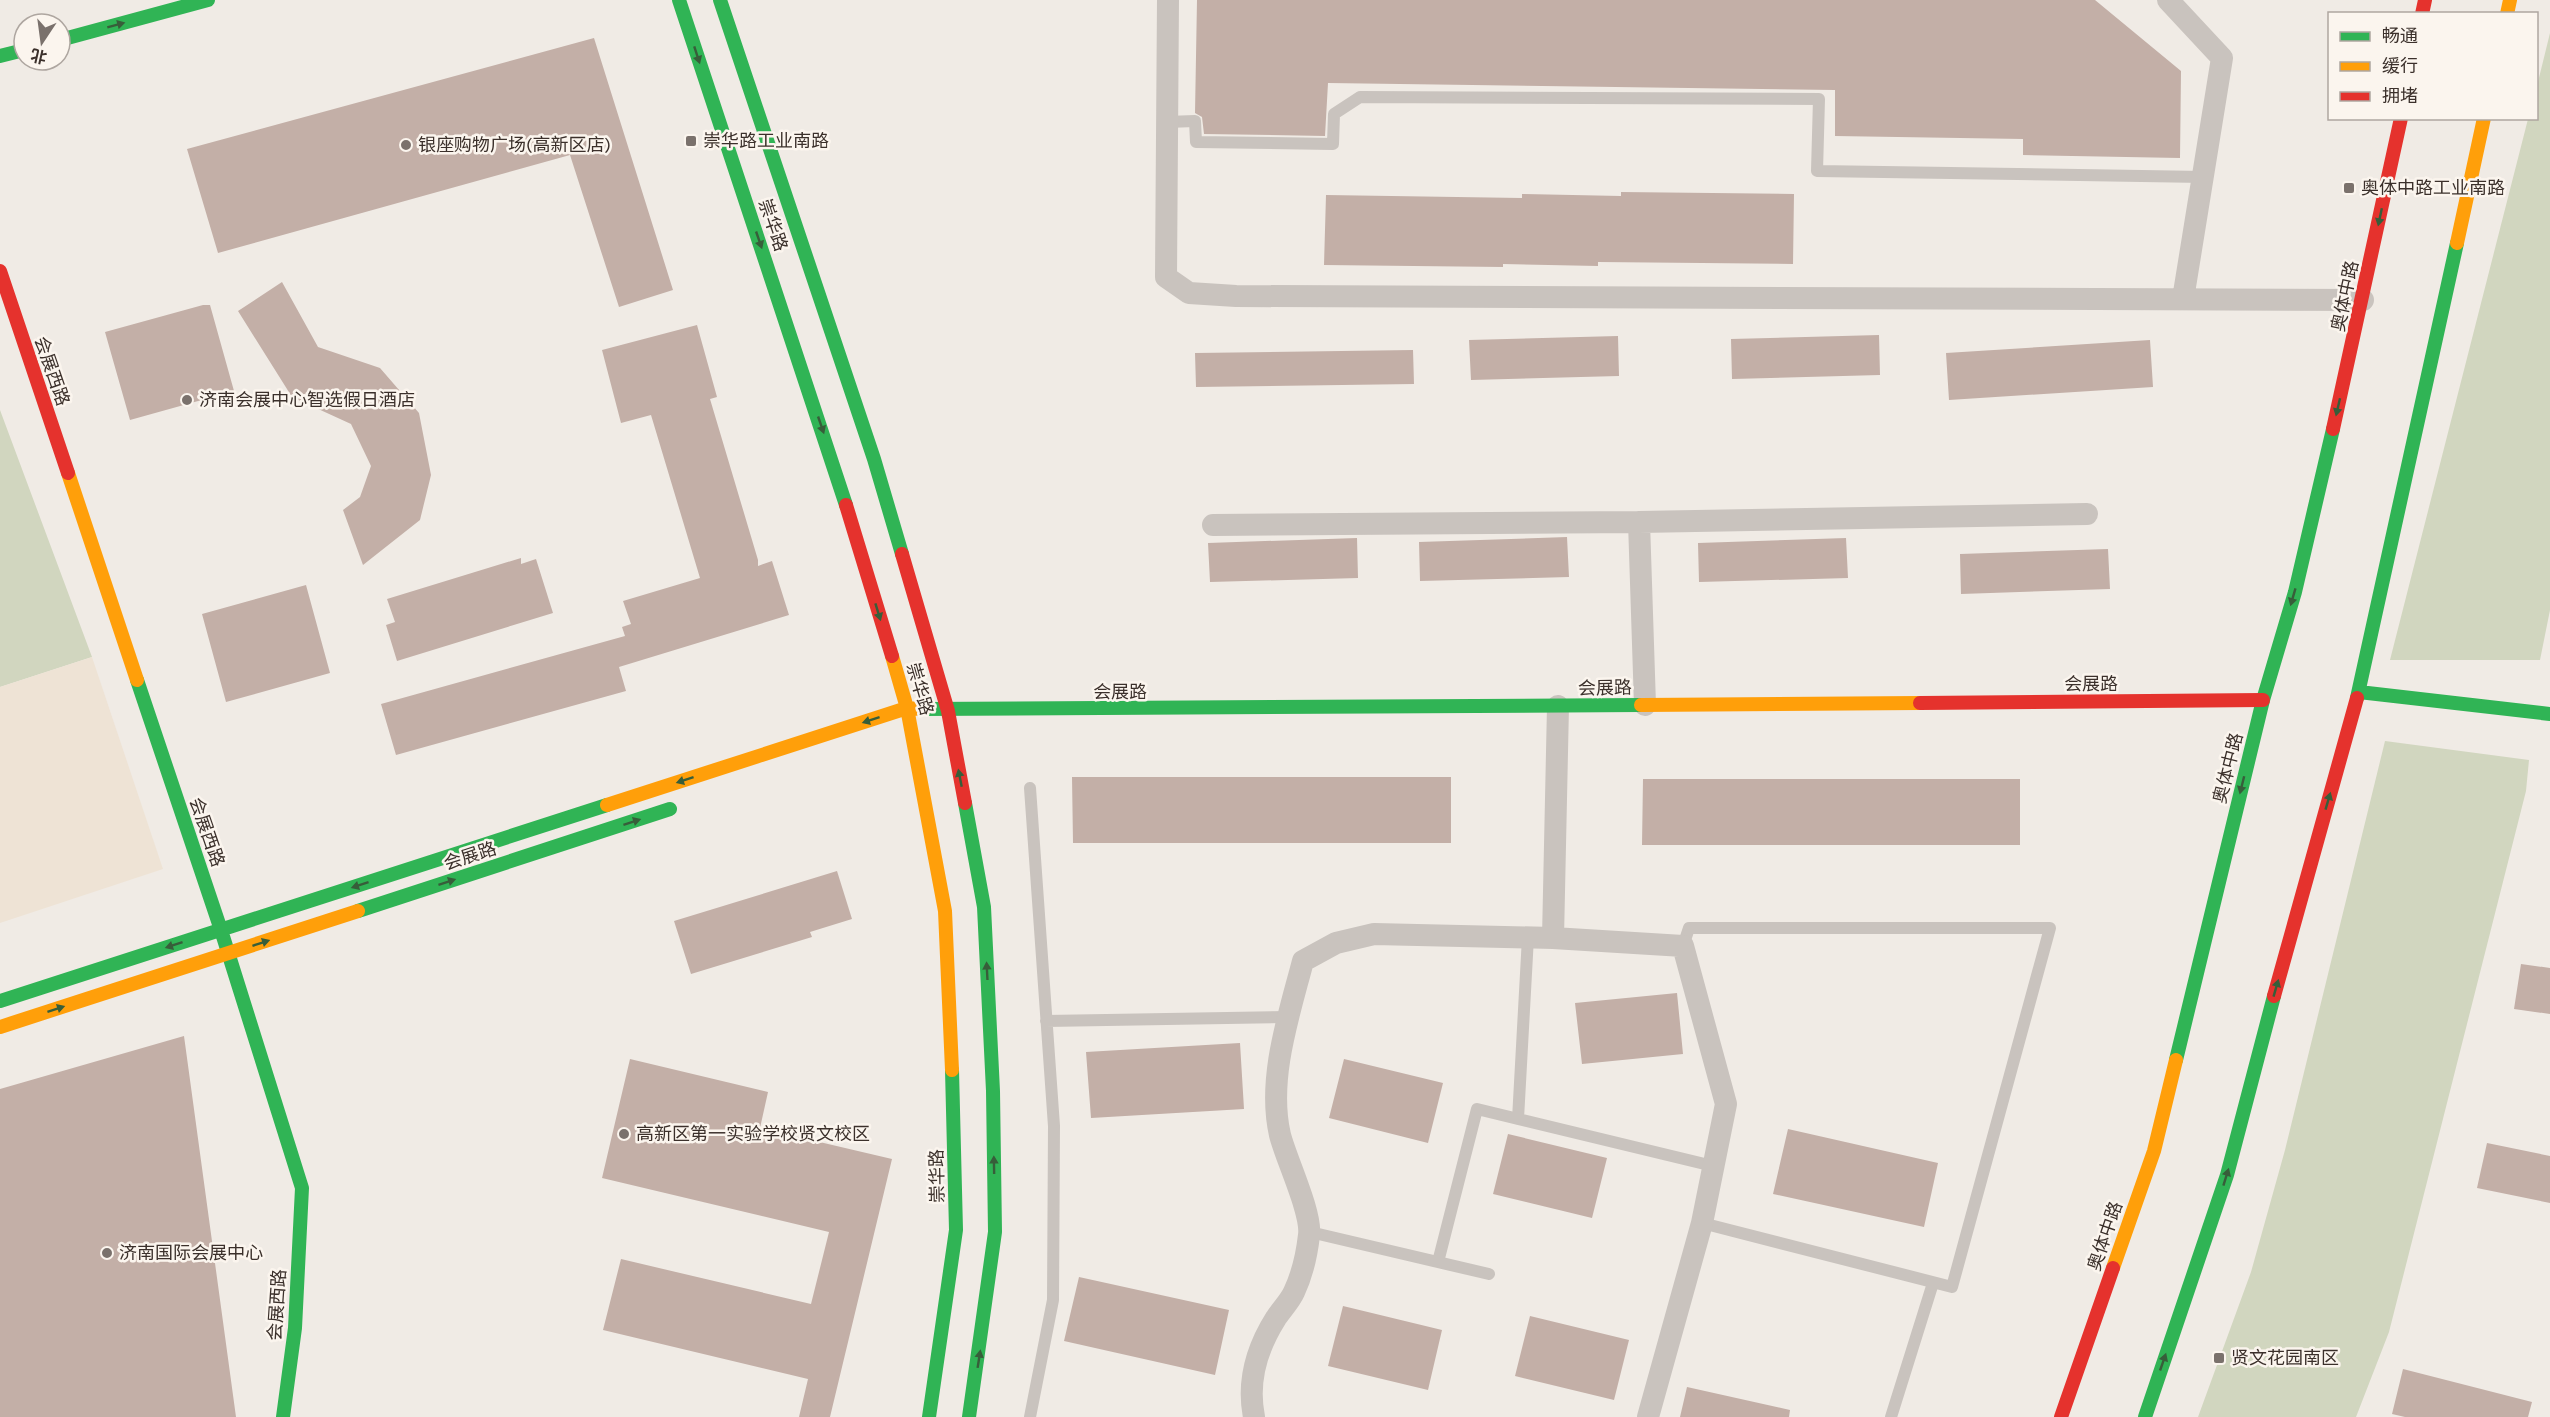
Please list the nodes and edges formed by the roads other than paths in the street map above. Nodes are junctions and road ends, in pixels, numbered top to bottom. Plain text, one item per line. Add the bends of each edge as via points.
1 (208, 0) edge
2 (679, 0) edge
3 (720, 0) edge
4 (1168, 0) edge
5 (2168, 0) edge
6 (72, 37) edge
7 (2401, 120) edge
8 (2484, 120) edge
9 (1167, 122) junction
10 (2204, 177) junction
11 (0, 272) edge
12 (2182, 299) junction
13 (2363, 300) junction
14 (2087, 514) dead end
15 (1639, 522) junction
16 (1213, 525) dead end
17 (2359, 692) junction
18 (2263, 700) junction
19 (1645, 705) junction
20 (1558, 706) junction
21 (907, 708) junction
22 (948, 711) junction
23 (2550, 714) edge
24 (917, 729) junction
25 (1030, 788) dead end
26 (680, 806) dead end
27 (221, 930) junction
28 (1528, 937) junction
29 (1552, 938) junction
30 (1683, 946) junction
31 (228, 954) junction
32 (0, 1001) edge
33 (1289, 1017) junction
34 (1047, 1021) junction
35 (0, 1027) edge
36 (1518, 1119) junction
37 (1713, 1166) junction
38 (1701, 1223) junction
39 (1310, 1232) junction
40 (1438, 1262) junction
41 (1489, 1274) dead end
42 (1933, 1282) junction
43 (284, 1417) edge
44 (929, 1417) edge
45 (969, 1417) edge
46 (1030, 1417) edge
47 (1254, 1417) edge
48 (1648, 1417) edge
49 (1891, 1417) edge
50 (2061, 1417) edge
51 (2145, 1417) edge

6 -> 1 main road
2 -> 21 main road, 崇华路 via 836,470
3 - 22 main road, 崇华路 via 874,459
4 - 9 street
5 - 10 street via 2222,58
7 -> 13 main road, 奥体中路
8 - 17 main road
9 - 10 lane via 1195,121 1196,142 1333,144 1334,114 1360,97 1819,99 1816,171
9 - 12 street via 1166,277 1189,293
10 - 12 street
11 - 27 main road, 会展西路
12 - 13 street
13 -> 18 main road, 奥体中路 via 2295,592
14 - 15 street
15 - 16 street
15 - 19 street
17 - 23 main road
51 -> 17 main road via 2227,1175
18 - 19 main road, 会展路
18 -> 50 main road, 奥体中路 via 2154,1151
19 - 20 main road, 会展路
20 - 22 main road, 会展路
20 - 29 street
21 - 22 main road, 会展路
21 - 24 main road, 崇华路
21 -> 27 main road, 会展路
22 - 24 main road
45 -> 22 main road, 崇华路 via 995,1232 993,1091 984,907
24 - 44 main road, 崇华路 via 945,911 954,1104 956,1230
25 - 34 lane
31 -> 26 main road, 会展路
27 - 31 main road, 会展西路
27 -> 32 main road, 会展路
28 - 29 street
28 - 33 street via 1374,934 1336,943 1303,961
28 - 36 lane
29 - 30 street
30 - 37 street via 1726,1104
30 - 42 lane via 1689,928 2050,928 1952,1287
35 -> 31 main road, 会展路
31 - 43 main road, 会展西路 via 302,1188 295,1328
33 - 34 lane
33 - 39 street via 1276,1108
34 - 46 lane via 1054,1126 1053,1300
36 - 37 lane
36 - 40 lane via 1477,1109
37 - 38 street
38 - 42 lane
38 - 48 street
39 - 40 lane
39 - 47 street via 1294,1292 1263,1342 1254,1371 1250,1396
40 - 41 lane
42 - 49 lane

